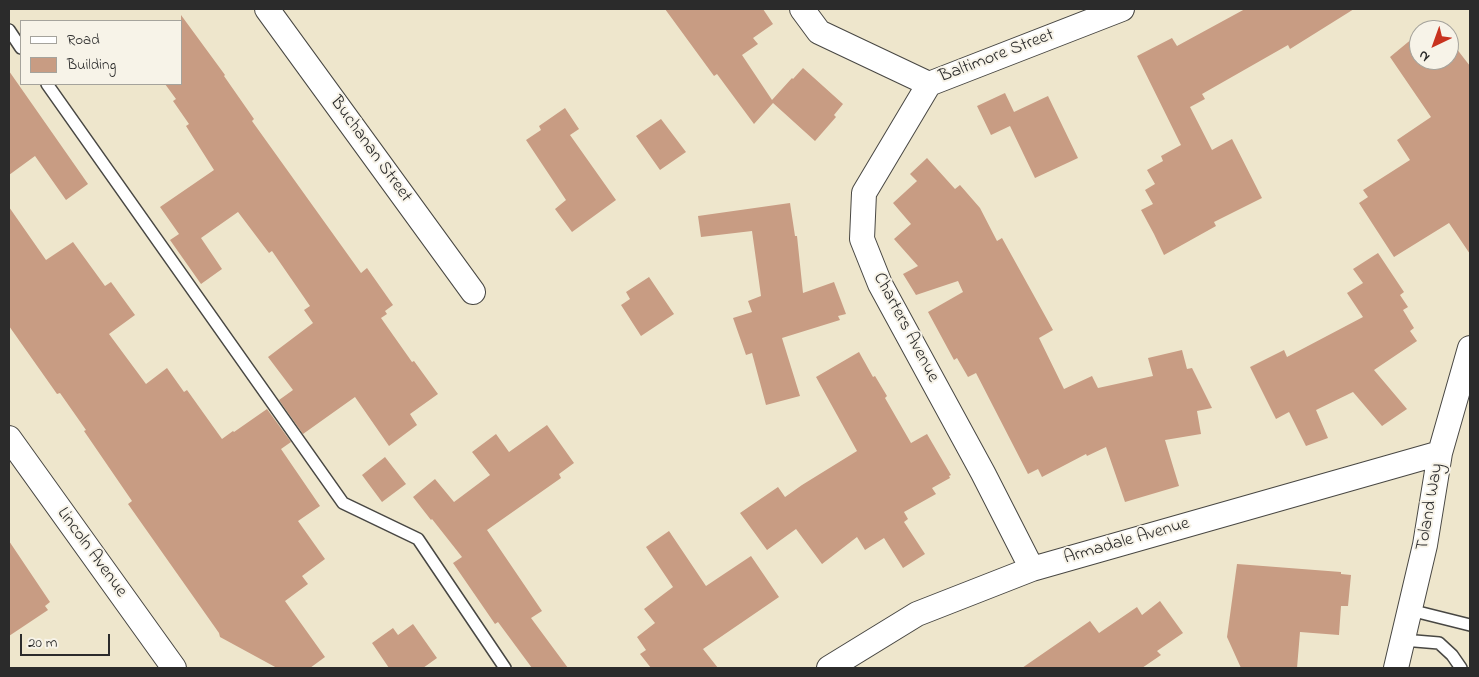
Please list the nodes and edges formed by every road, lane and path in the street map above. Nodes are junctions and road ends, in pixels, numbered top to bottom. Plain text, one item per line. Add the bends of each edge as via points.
1 (267, 9) edge
2 (802, 9) edge
3 (1122, 9) edge
4 (9, 30) edge
5 (20, 46) edge
6 (929, 84) junction
7 (48, 85) edge
8 (473, 292) dead end
9 (1470, 348) edge
10 (9, 438) edge
11 (1440, 453) junction
12 (1032, 569) junction
13 (1410, 610) junction
14 (1470, 625) edge
15 (1403, 640) junction
16 (174, 668) edge
17 (504, 668) edge
18 (829, 668) edge
19 (1396, 668) edge
20 (1461, 668) edge

1 - 8 street, Buchanan Street
2 - 6 street, Baltimore Street via 819,32
3 - 6 street, Baltimore Street
4 - 5 lane
6 - 12 street, Charters Avenue via 864,193 862,239 880,284 984,473
7 - 17 lane via 343,503 418,538
9 - 11 street, Toland Way
10 - 16 street, Lincoln Avenue
11 - 12 street, Armadale Avenue
11 - 13 street, Toland Way via 1425,545
12 - 18 street, Armadale Avenue via 917,614
13 - 14 lane
13 - 15 street, Toland Way
15 - 19 street, Toland Way
15 - 20 lane via 1439,644

